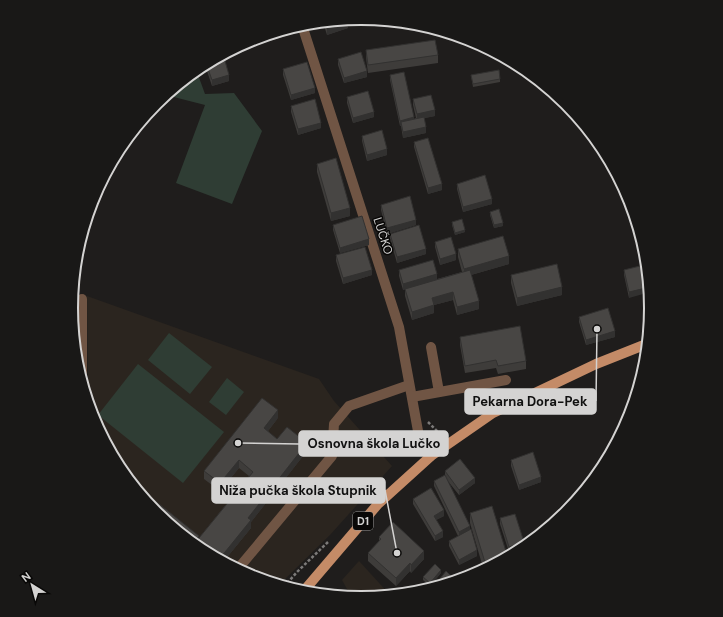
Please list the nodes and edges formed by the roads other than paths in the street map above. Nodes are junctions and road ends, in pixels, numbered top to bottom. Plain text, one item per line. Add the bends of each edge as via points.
1 (304, 31) edge
2 (82, 299) dead end
3 (643, 345) edge
4 (431, 347) dead end
5 (82, 358) edge
6 (506, 380) dead end
7 (409, 385) junction
8 (439, 392) junction
9 (412, 397) junction
10 (431, 456) junction
11 (241, 565) edge
12 (307, 587) edge

1 - 7 street, LUČKO via 399,327
2 - 5 street
3 - 10 main road, D1 via 596,364 492,413
4 - 8 street
6 - 8 street
7 - 9 street, LUČKO
7 - 11 street via 349,406 334,424 332,456
8 - 9 street
9 - 10 street, LUČKO via 420,442
10 - 12 main road, D1 via 378,504

